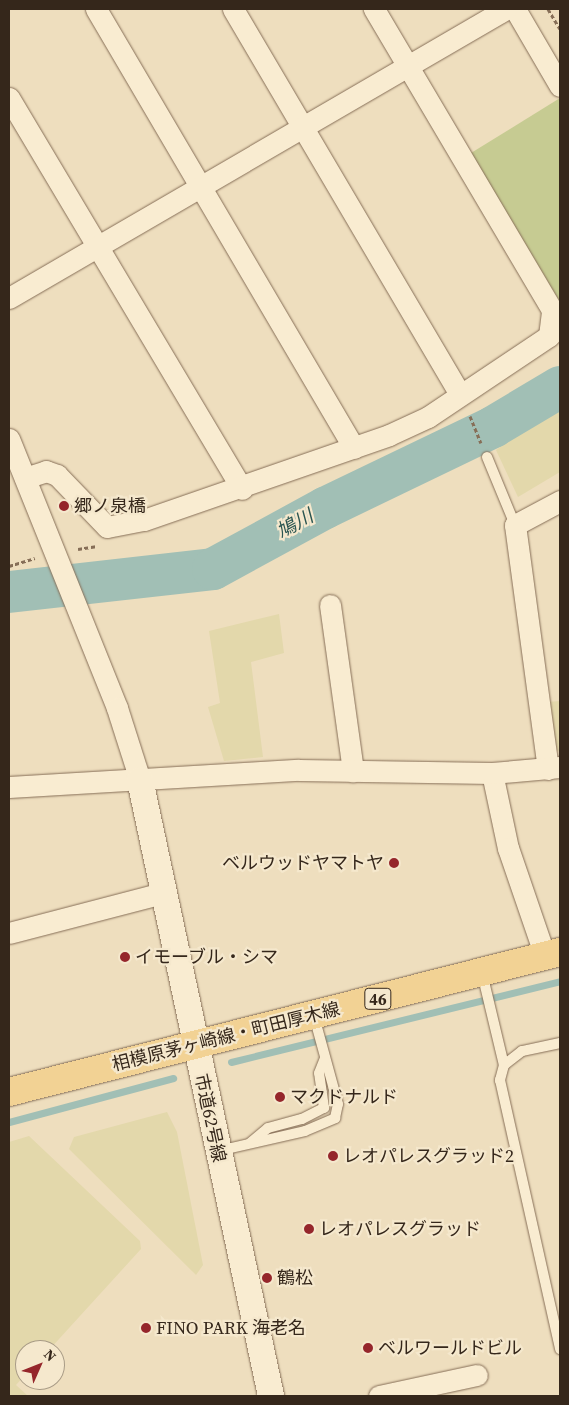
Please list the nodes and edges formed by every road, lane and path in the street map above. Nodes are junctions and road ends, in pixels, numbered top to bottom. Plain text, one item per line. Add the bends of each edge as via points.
1 (96, 9) edge
2 (233, 9) edge
3 (374, 9) edge
4 (506, 9) edge
5 (515, 9) edge
6 (548, 9) edge
7 (560, 29) edge
8 (409, 66) junction
9 (560, 86) edge
10 (9, 98) edge
11 (304, 127) junction
12 (200, 187) junction
13 (97, 248) junction
14 (9, 298) edge
15 (460, 394) junction
16 (468, 413) dead end
17 (9, 439) edge
18 (354, 448) junction
19 (485, 453) joint
20 (25, 478) junction
21 (242, 489) junction
22 (560, 501) edge
23 (515, 525) junction
24 (48, 556) junction
25 (9, 566) edge
26 (330, 605) dead end
27 (554, 768) edge
28 (353, 771) junction
29 (492, 773) junction
30 (140, 780) junction
31 (9, 787) edge
32 (163, 893) junction
33 (9, 933) edge
34 (553, 954) edge
35 (484, 982) junction
36 (317, 1025) junction
37 (560, 1043) edge
38 (195, 1046) junction
39 (325, 1058) junction
40 (504, 1065) junction
41 (9, 1092) edge
42 (250, 1144) junction
43 (217, 1151) junction
44 (560, 1349) edge
45 (477, 1375) dead end
46 (271, 1396) edge
47 (379, 1396) edge

1 - 12 street
2 - 11 street
3 - 8 street
4 - 8 street
5 - 9 street
6 - 7 path
8 - 11 street
8 - 15 street via 552,310 549,336
10 - 13 street
11 - 12 street
11 - 15 street
12 - 13 street
12 - 18 street
13 - 14 street
13 - 21 street
15 - 18 street via 428,417
16 - 19 path
17 - 20 street
18 - 21 street
19 - 23 lane
20 - 21 street via 46,471 64,480 107,527
20 - 24 street
22 - 23 street
23 - 27 street
24 - 25 path
24 - 30 street via 86,631
26 - 28 street
27 - 29 street
28 - 29 street
28 - 30 street
29 - 34 street via 508,848
30 - 31 street
30 - 32 street, 市道62号線
32 - 33 street
32 - 38 street, 市道62号線
34 - 35 main road, 相模原茅ヶ崎線・町田厚木線 / 46
35 - 36 main road, 相模原茅ヶ崎線・町田厚木線 / 46
35 - 40 lane
36 - 38 main road, 相模原茅ヶ崎線・町田厚木線 / 46
36 - 39 lane
37 - 40 lane via 522,1051
38 - 41 main road, 相模原茅ヶ崎線・町田厚木線 / 46
38 - 43 street, 市道62号線
39 - 42 lane via 319,1073 324,1108 302,1120 268,1128
39 - 42 lane via 338,1104 335,1118 320,1127
40 - 44 lane via 500,1080
42 - 43 lane
43 - 46 street, 市道62号線
45 - 47 street

